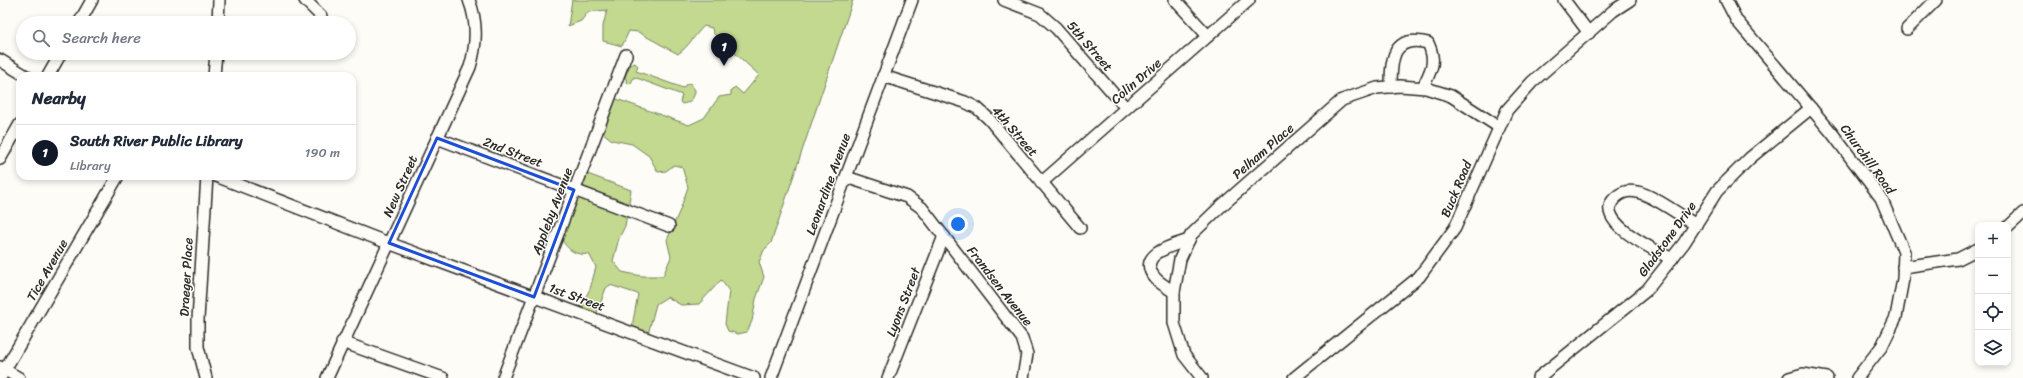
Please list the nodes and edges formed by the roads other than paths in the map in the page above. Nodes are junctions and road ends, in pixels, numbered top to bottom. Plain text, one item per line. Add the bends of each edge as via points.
1 (92, 0) edge
2 (219, 0) edge
3 (305, 0) edge
4 (470, 0) edge
5 (912, 0) edge
6 (1004, 0) edge
7 (1175, 0) edge
8 (1249, 0) edge
9 (1564, 0) edge
10 (1630, 0) edge
11 (1726, 0) edge
12 (1936, 0) edge
13 (83, 16) edge
14 (218, 16) edge
15 (321, 16) dead end
16 (1907, 29) dead end
17 (1589, 33) junction
18 (1208, 36) junction
19 (626, 55) dead end
20 (0, 60) edge
21 (58, 60) edge
22 (215, 60) edge
23 (20, 72) edge
24 (50, 72) edge
25 (214, 72) edge
26 (883, 76) junction
27 (1390, 87) junction
28 (1423, 87) junction
29 (1126, 108) junction
30 (1811, 108) junction
31 (1499, 127) junction
32 (16, 131) edge
33 (436, 138) junction
34 (0, 158) edge
35 (846, 177) junction
36 (116, 180) edge
37 (206, 180) edge
38 (226, 180) edge
39 (1041, 183) junction
40 (574, 190) junction
41 (2023, 213) edge
42 (2011, 224) edge
43 (1696, 225) junction
44 (669, 226) dead end
45 (1080, 228) dead end
46 (944, 236) junction
47 (1189, 240) junction
48 (389, 243) junction
49 (1975, 250) edge
50 (1672, 259) junction
51 (1903, 267) junction
52 (1174, 292) junction
53 (534, 296) junction
54 (342, 342) junction
55 (2, 371) edge
56 (19, 378) edge
57 (206, 378) edge
58 (327, 378) edge
59 (443, 378) edge
60 (503, 378) edge
61 (754, 378) edge
62 (770, 378) edge
63 (888, 378) edge
64 (1023, 378) edge
65 (1202, 378) edge
66 (1294, 378) edge
67 (1538, 378) edge
68 (1788, 378) edge
69 (1827, 378) edge
70 (1857, 378) edge

1 - 13 street
2 - 14 street
3 - 15 street
4 - 33 street, New Street via 476,28 474,52 470,67
5 - 26 street, Leonardine Avenue
6 - 29 street, 5th Street via 1040,14 1056,28
7 - 18 street
8 - 18 street, Colin Drive
9 - 17 street
10 - 17 street, Buck Road via 1613,11
11 - 30 street, Churchill Road via 1738,21
12 - 16 street
17 - 31 street, Buck Road via 1532,82 1507,110
18 - 29 street, Colin Drive
19 - 40 street, Appleby Avenue
20 - 23 street
21 - 24 street
22 - 25 street
26 - 35 street, Leonardine Avenue
26 - 39 street, 4th Street via 977,108
27 - 28 street, Pelham Place
27 - 28 street via 1391,61 1399,46 1418,41 1428,44 1434,66
27 - 47 street, Pelham Place via 1377,88 1342,100 1220,208 1191,235
28 - 31 street, Pelham Place via 1451,96
29 - 39 street, Colin Drive
30 - 43 street, Gladstone Drive via 1750,158 1718,191
30 - 51 street, Churchill Road via 1881,198 1904,252
31 - 66 street, Buck Road via 1455,228 1419,277
32 - 34 street
33 - 40 street, 2nd Street
33 - 48 street, New Street
35 - 46 street, Frandsen Avenue via 907,197 922,208
35 - 62 street, Leonardine Avenue
36 - 55 street, Tice Avenue
37 - 57 street, Draeger Place via 198,347
38 - 48 street, 1st Street
39 - 45 street, 4th Street
40 - 44 street, 2nd Street
40 - 53 street, Appleby Avenue
41 - 42 street
43 - 50 street, Gladstone Drive
43 - 50 street via 1638,192 1621,193 1613,200 1611,217 1616,223 1638,240
46 - 63 street, Lyons Street
46 - 64 street, Frandsen Avenue via 1022,338 1027,354
47 - 52 street, Pelham Place via 1180,259
47 - 52 street via 1161,250 1154,254 1150,262 1151,271 1156,279
48 - 53 street, 1st Street
48 - 54 street, New Street
49 - 51 street via 1958,259
50 - 67 street, Gladstone Drive via 1647,290
51 - 70 street, Churchill Road via 1896,317 1882,346
52 - 65 street, Pelham Place via 1174,323 1184,355
53 - 60 street, Appleby Avenue
53 - 61 street, 1st Street
54 - 58 street, New Street
54 - 59 street
55 - 56 street
68 - 69 street via 1803,374

